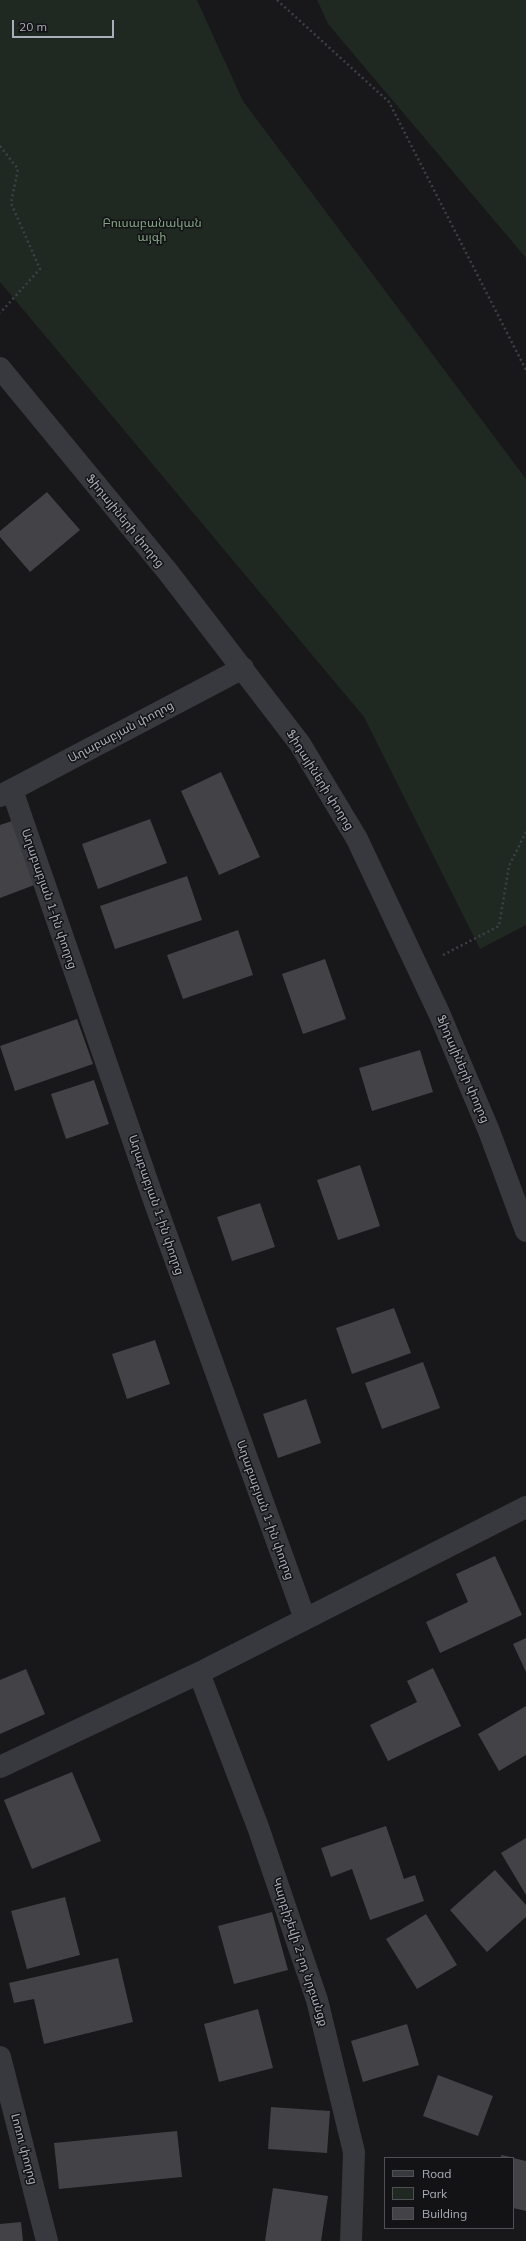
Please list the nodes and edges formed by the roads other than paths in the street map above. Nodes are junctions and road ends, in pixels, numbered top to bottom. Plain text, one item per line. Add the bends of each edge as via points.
1 (0, 368) edge
2 (243, 668) junction
3 (6, 793) edge
4 (526, 1231) edge
5 (526, 1507) edge
6 (305, 1619) junction
7 (199, 1674) junction
8 (0, 1767) edge
9 (0, 2057) edge
10 (47, 2241) edge
11 (351, 2241) edge

1 - 2 street, Ֆիդայիների փողոց via 168,572
2 - 3 street, Աղաբաբյան փողոց
2 - 4 street, Ֆիդայիների փողոց via 300,744 357,840 418,967 490,1130
3 - 6 street, Աղաբաբյան 1-ին փողոց
5 - 6 street
6 - 7 street
7 - 8 street
7 - 11 street, Կարբիշեվի 2-րդ նրբանցք via 258,1827 317,2000 354,2152
9 - 10 street, Լոռու փողոց

